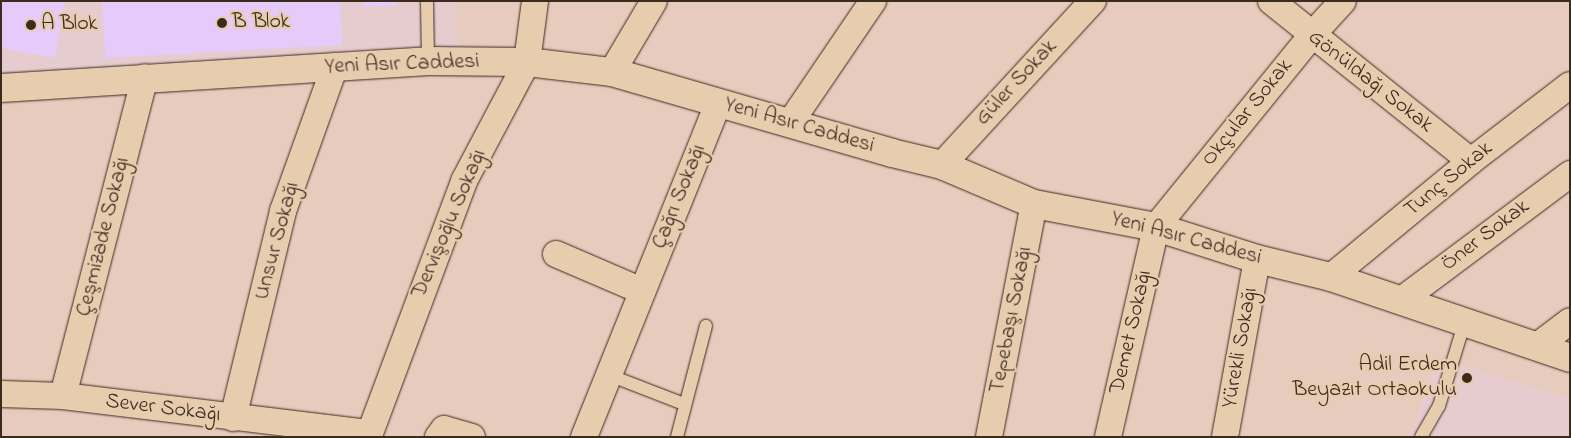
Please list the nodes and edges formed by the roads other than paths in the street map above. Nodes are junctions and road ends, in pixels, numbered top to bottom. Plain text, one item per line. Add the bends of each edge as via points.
1 (427, 1) edge
2 (535, 1) edge
3 (654, 1) edge
4 (873, 1) edge
5 (1093, 1) edge
6 (1271, 1) edge
7 (1343, 1) edge
8 (1311, 36) junction
9 (428, 61) junction
10 (527, 62) junction
11 (335, 66) junction
12 (612, 72) junction
13 (145, 77) junction
14 (1570, 85) edge
15 (1, 88) edge
16 (718, 103) junction
17 (790, 123) junction
18 (1471, 161) junction
19 (942, 165) junction
20 (1570, 174) edge
21 (1034, 204) junction
22 (1156, 227) junction
23 (556, 254) dead end
24 (1257, 259) junction
25 (1331, 277) junction
26 (642, 291) junction
27 (1402, 299) junction
28 (1465, 321) junction
29 (1570, 322) edge
30 (706, 326) dead end
31 (1537, 346) junction
32 (1570, 358) edge
33 (609, 375) junction
34 (383, 391) joint
35 (1, 394) edge
36 (63, 396) junction
37 (684, 404) junction
38 (233, 418) junction
39 (441, 433) edge
40 (472, 437) edge
41 (584, 437) edge
42 (678, 437) edge
43 (989, 437) edge
44 (1108, 437) edge
45 (1225, 437) edge
46 (1422, 437) edge

1 - 9 lane
2 - 10 street
3 - 12 street
4 - 17 street
5 - 19 street, Güler Sokak
6 - 8 street, Gönüldağı Sokak
7 - 8 street, Okçular Sokak
8 - 18 street, Gönüldağı Sokak
8 - 22 street, Okçular Sokak
9 - 10 street, Yeni Asır Caddesi
9 - 11 street, Yeni Asır Caddesi
10 - 12 street, Yeni Asır Caddesi
10 - 34 street, Dervişoğlu Sokağı via 464,181
11 - 13 street, Yeni Asır Caddesi
11 - 38 street, Unsur Sokağı via 283,211
12 - 16 street, Yeni Asır Caddesi
13 - 15 street, Yeni Asır Caddesi
13 - 36 street, Çeşmizade Sokağı
14 - 18 street, Tunç Sokak
16 - 17 street, Yeni Asır Caddesi
16 - 26 street, Çağrı Sokağı
17 - 19 street, Yeni Asır Caddesi
18 - 25 street, Tunç Sokak
19 - 21 street, Yeni Asır Caddesi
20 - 27 street, Öner Sokak
21 - 22 street, Yeni Asır Caddesi
21 - 43 street, Tepebaşı Sokağı
22 - 24 street, Yeni Asır Caddesi
22 - 44 street, Demet Sokağı
23 - 26 street
24 - 25 street, Yeni Asır Caddesi
24 - 45 street, Yürekli Sokağı
25 - 27 street, Yeni Asır Caddesi
26 - 33 street, Çağrı Sokağı
27 - 28 street, Yeni Asır Caddesi
28 - 31 street, Yeni Asır Caddesi
28 - 46 lane via 1439,406
29 - 31 street
30 - 37 lane
31 - 32 street, Yeni Asır Caddesi
33 - 37 lane
33 - 41 street, Çağrı Sokağı
34 - 38 street, Sever Sokağı via 370,433
35 - 36 street, Sever Sokağı
36 - 38 street, Sever Sokağı
37 - 42 lane
39 - 40 street

